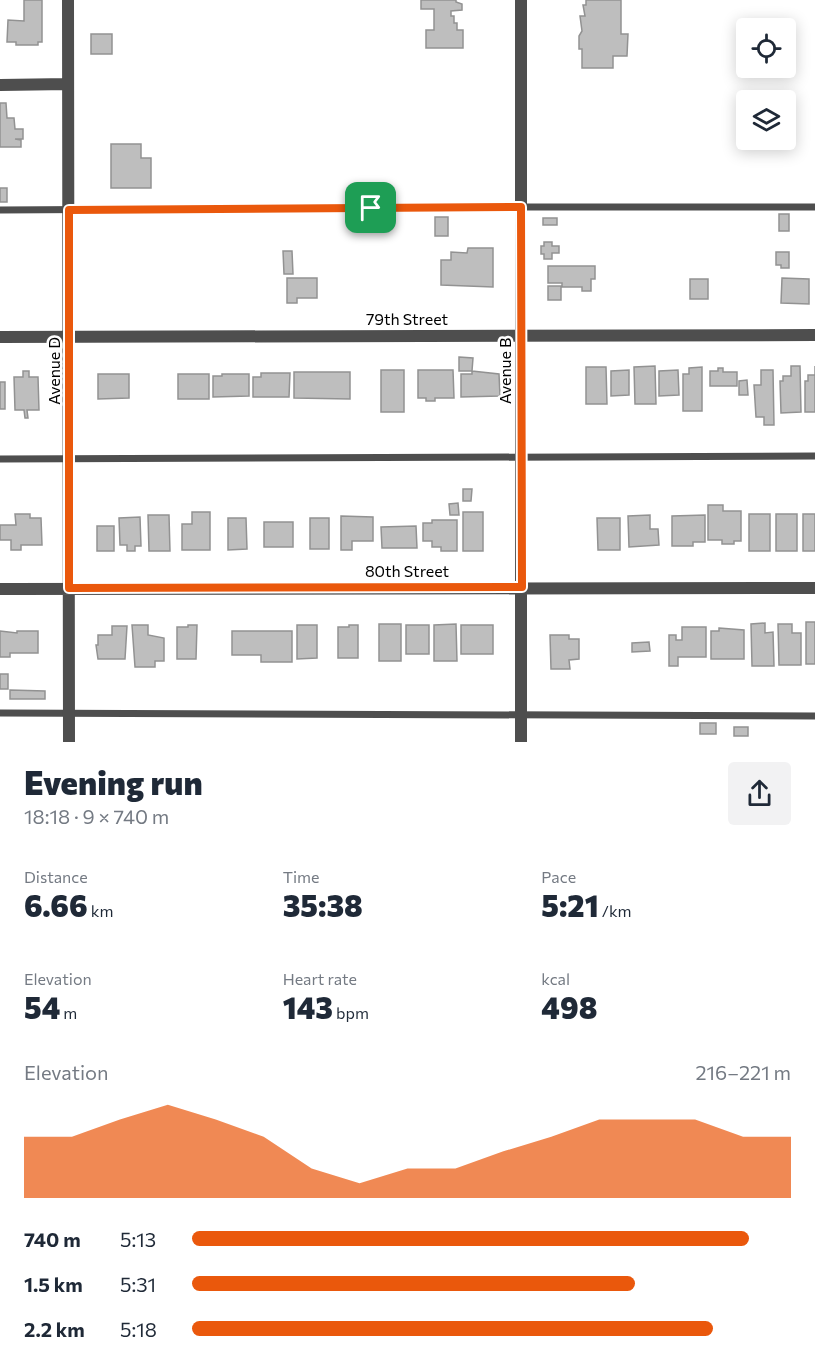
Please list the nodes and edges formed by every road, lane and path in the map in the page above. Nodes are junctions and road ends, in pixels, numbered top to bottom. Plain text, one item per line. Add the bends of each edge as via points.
1 (68, 0) edge
2 (521, 0) edge
3 (68, 84) junction
4 (0, 85) edge
5 (521, 207) junction
6 (815, 207) edge
7 (0, 210) edge
8 (69, 210) junction
9 (522, 335) junction
10 (815, 335) edge
11 (0, 337) edge
12 (70, 337) junction
13 (815, 456) edge
14 (522, 457) junction
15 (0, 459) edge
16 (70, 459) junction
17 (522, 587) junction
18 (69, 588) junction
19 (815, 588) edge
20 (0, 589) edge
21 (0, 713) edge
22 (69, 713) junction
23 (521, 714) junction
24 (815, 716) edge
25 (69, 742) edge
26 (521, 742) edge

1 - 3 street, Avenue D
2 - 5 street, Avenue B
3 - 4 street
3 - 8 street, Avenue D
5 - 6 lane
5 - 8 lane
5 - 9 street, Avenue B
7 - 8 lane
8 - 12 street, Avenue D
9 - 10 street, 79th Street
9 - 12 street, 79th Street
9 - 14 street, Avenue B
11 - 12 street, 79th Street
12 - 16 street, Avenue D
13 - 14 lane
14 - 16 lane
14 - 17 street, Avenue B
15 - 16 lane
16 - 18 street, Avenue D
17 - 18 street, 80th Street
17 - 19 street, 80th Street
17 - 23 street, Avenue B
18 - 20 street, 80th Street
18 - 22 street, Avenue D
21 - 22 lane
22 - 23 lane
22 - 25 street, Avenue D
23 - 24 lane
23 - 26 street, Avenue B

